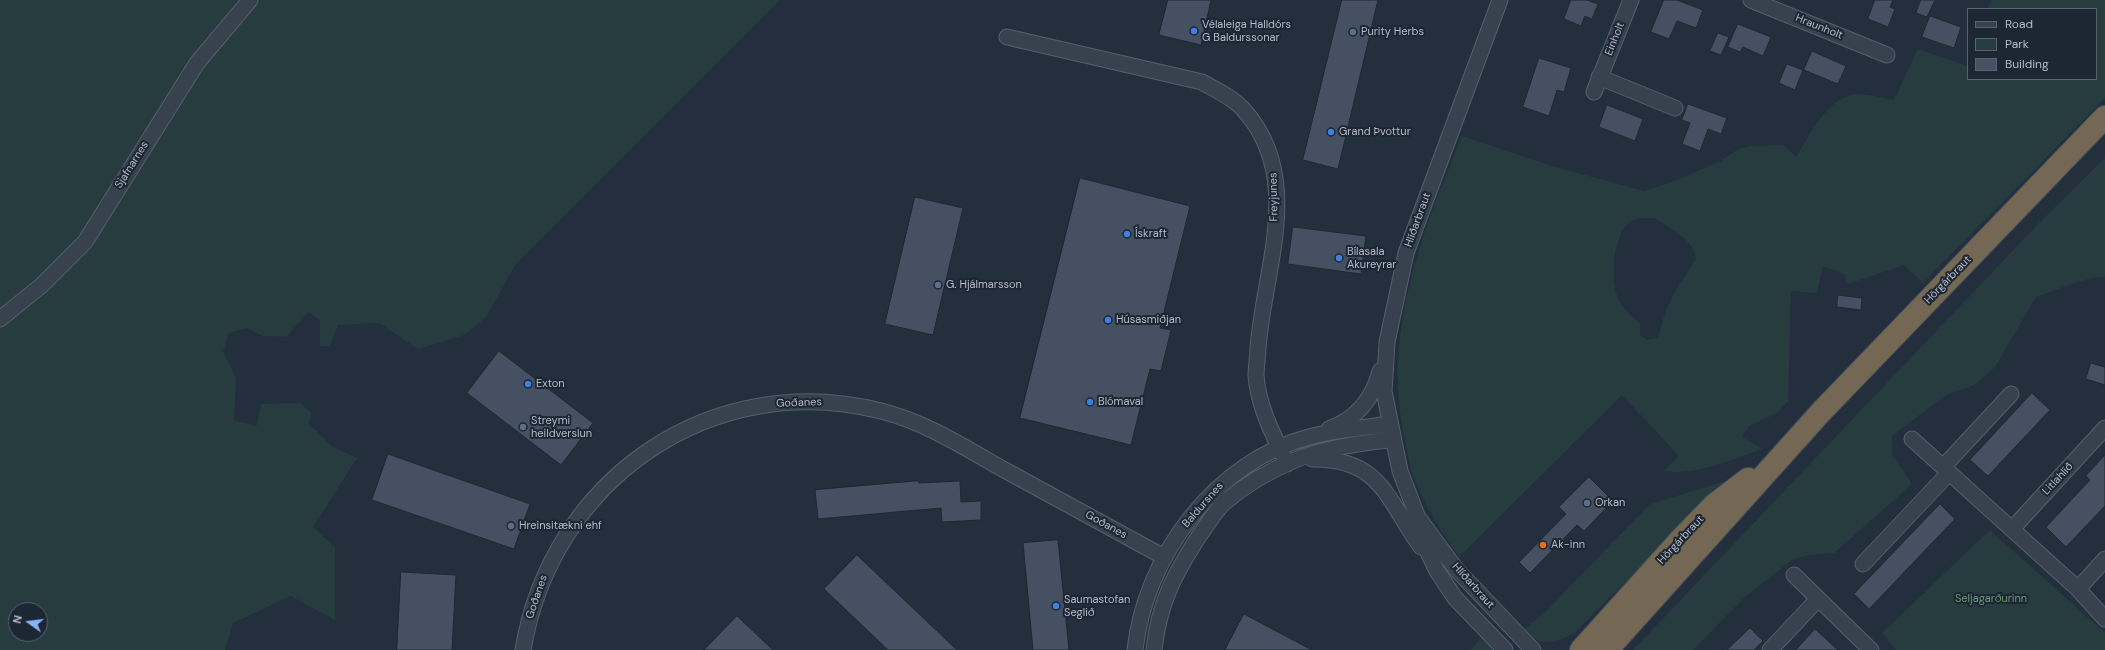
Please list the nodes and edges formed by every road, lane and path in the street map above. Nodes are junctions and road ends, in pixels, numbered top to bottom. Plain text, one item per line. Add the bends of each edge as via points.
1 (250, 0) edge
2 (1500, 0) edge
3 (1632, 0) edge
4 (1751, 0) edge
5 (1007, 37) dead end
6 (1887, 55) dead end
7 (1599, 77) junction
8 (1594, 92) dead end
9 (1675, 108) dead end
10 (2105, 117) edge
11 (0, 319) edge
12 (1388, 342) junction
13 (2011, 394) dead end
14 (1390, 424) junction
15 (2105, 428) edge
16 (1308, 437) junction
17 (1393, 439) junction
18 (1912, 439) dead end
19 (1792, 443) junction
20 (1279, 447) junction
21 (1291, 462) junction
22 (1946, 470) junction
23 (1418, 518) junction
24 (2012, 529) junction
25 (1164, 557) junction
26 (2105, 559) edge
27 (1863, 564) dead end
28 (1437, 571) junction
29 (1794, 575) dead end
30 (2078, 589) junction
31 (1818, 599) junction
32 (2105, 619) edge
33 (1610, 648) edge
34 (523, 650) edge
35 (1135, 650) edge
36 (1154, 650) edge
37 (1505, 650) edge
38 (1533, 650) edge
39 (1581, 650) edge
40 (1770, 650) edge
41 (1871, 650) edge

1 - 11 street, Sjafnarnes via 197,63 85,242 42,285
2 - 12 street, Hlíðarbraut via 1406,253
3 - 7 street, Einholt
4 - 6 street, Hraunholt
5 - 20 street, Freyjunes via 1202,82 1242,108 1262,136 1271,156 1276,180 1277,211 1259,333 1256,375 1261,404
7 - 8 street, Einholt
7 - 9 street
10 - 19 highway, Hörgárbraut
12 - 14 street, Hlíðarbraut via 1384,391
12 - 16 street via 1377,383 1358,412 1338,426
13 - 22 street
14 - 16 street, Baldursnes
14 - 17 street, Hlíðarbraut
15 - 24 street, Litlahlíð
16 - 20 street, Baldursnes
17 - 21 street, Baldursnes via 1339,448
17 - 23 street, Hlíðarbraut via 1400,471
18 - 22 street
19 - 33 highway, Hörgárbraut
19 - 39 highway, Hörgárbraut via 1714,505
20 - 21 street, Freyjunes
20 - 25 street, Baldursnes via 1232,474 1211,492
21 - 28 street via 1336,460 1363,470 1377,481
21 - 36 street, Baldursnes via 1256,480 1224,503 1206,526 1180,566 1166,594 1156,630
22 - 24 street
22 - 27 street
23 - 28 street, Hlíðarbraut via 1424,544
23 - 38 street, Hlíðarbraut via 1456,569
24 - 30 street
25 - 34 street, Goðanes via 955,442 907,419 882,411 830,402 776,403 724,414 699,423 652,448 610,480 577,518 551,560 532,607
25 - 35 street, Baldursnes via 1145,602
26 - 30 street
28 - 37 street, Hlíðarbraut via 1462,606
29 - 31 street
30 - 32 street
31 - 40 street
31 - 41 street

